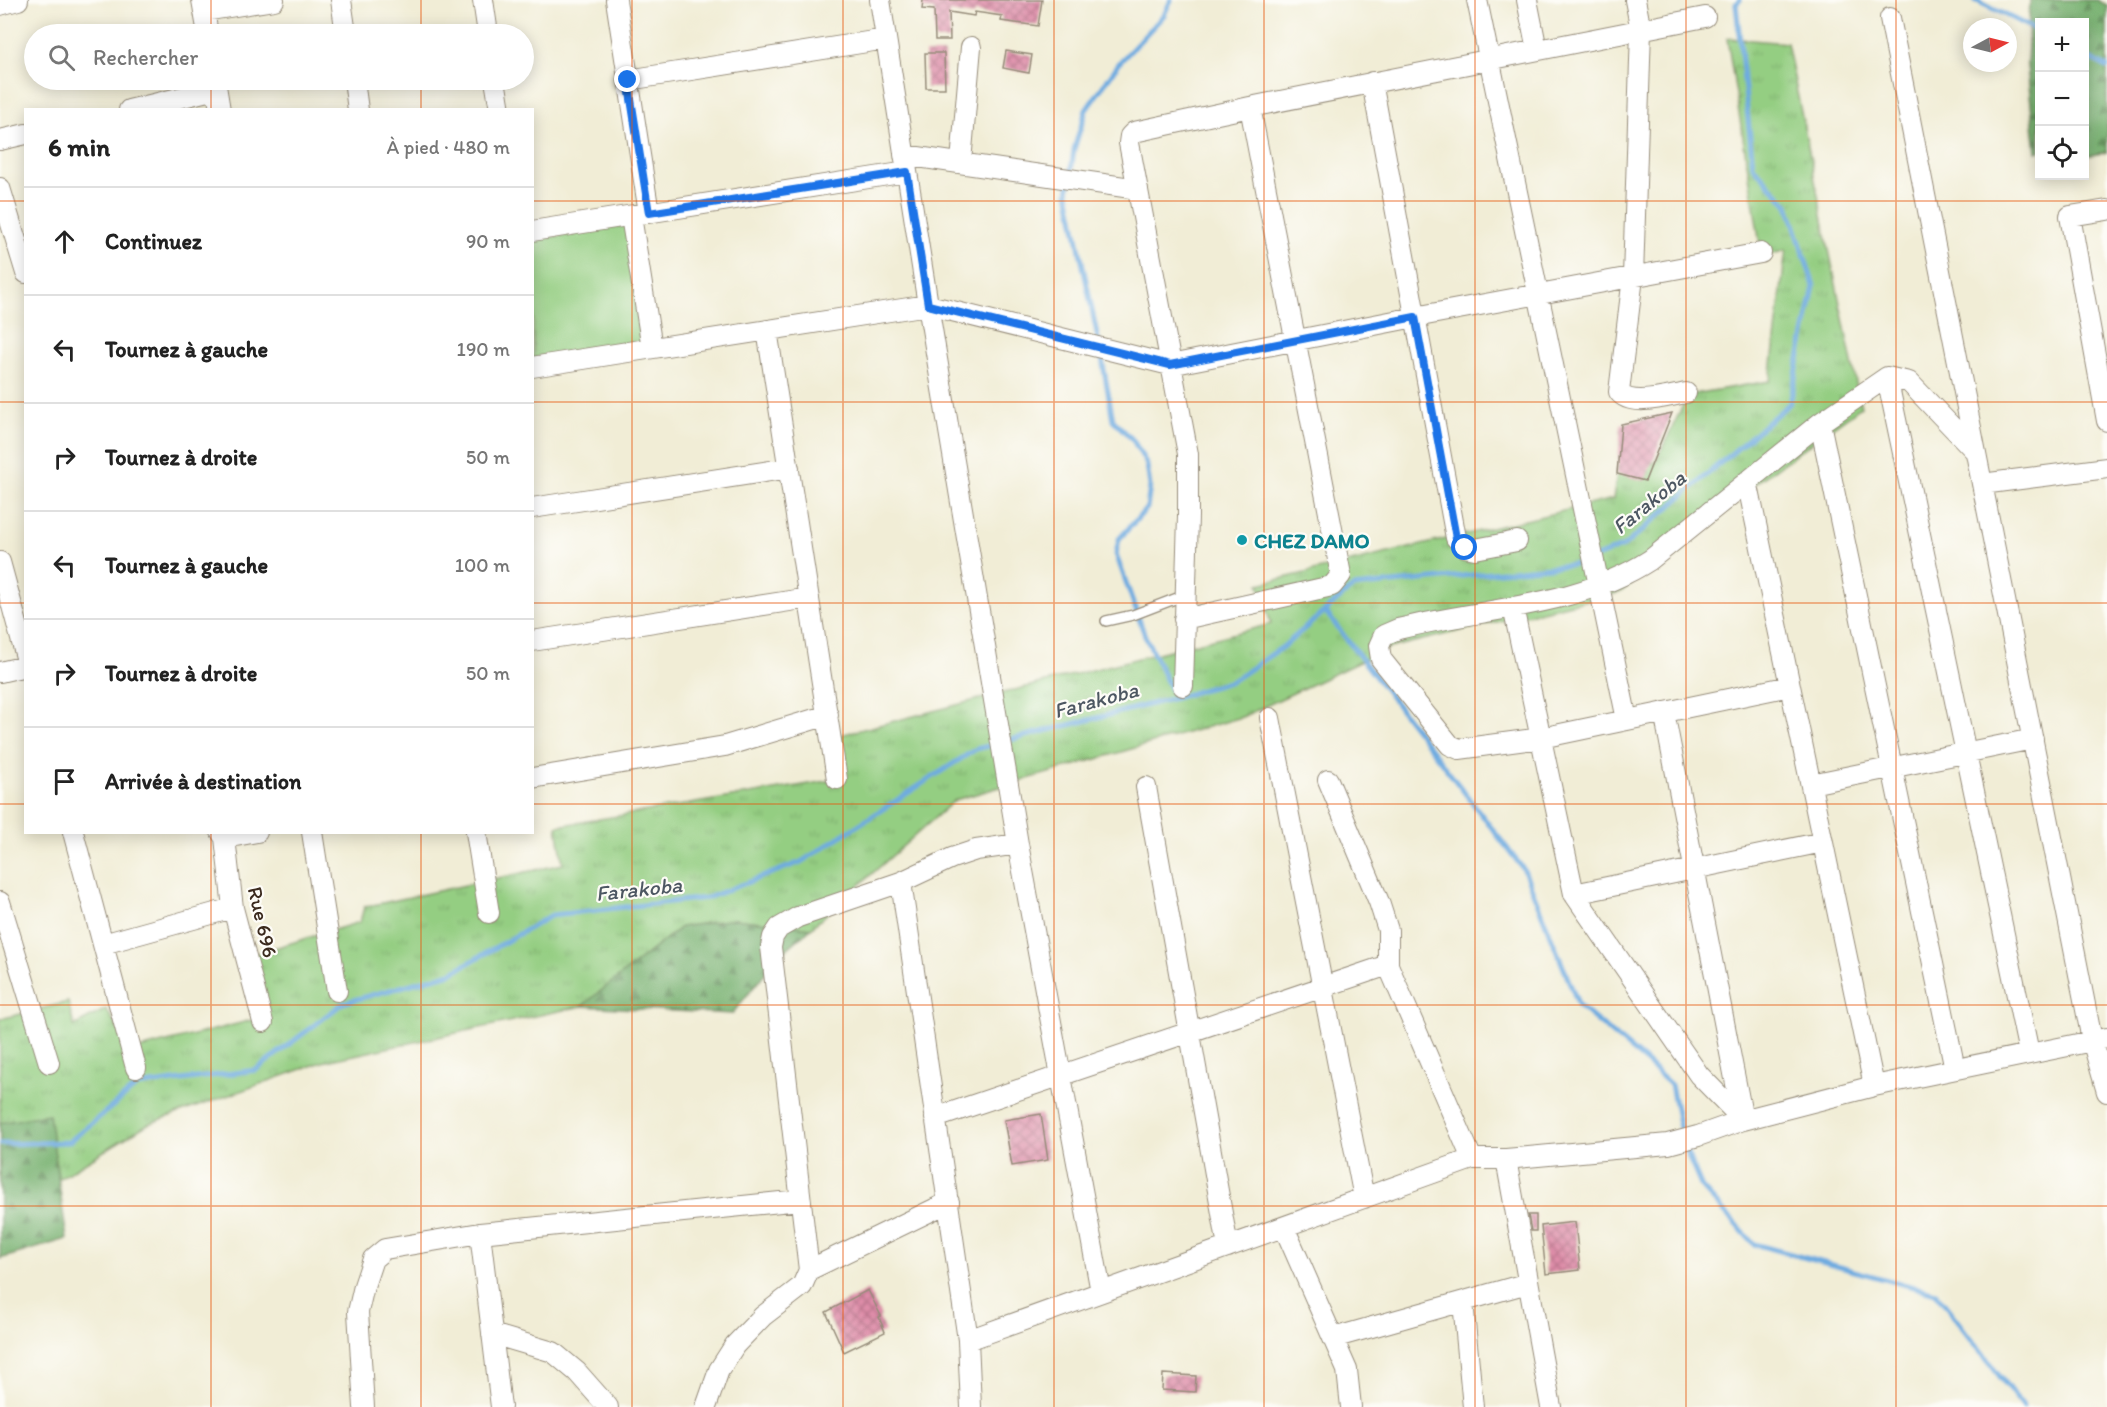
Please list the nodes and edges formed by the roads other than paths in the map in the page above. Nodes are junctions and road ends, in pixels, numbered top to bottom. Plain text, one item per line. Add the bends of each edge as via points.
1 (18, 0) edge
2 (274, 0) edge
3 (341, 0) edge
4 (483, 0) edge
5 (616, 0) edge
6 (880, 0) edge
7 (1477, 0) edge
8 (1527, 0) edge
9 (1635, 0) edge
10 (0, 5) edge
11 (203, 6) edge
12 (1705, 17) dead end
13 (1890, 18) dead end
14 (206, 24) edge
15 (345, 24) edge
16 (487, 24) edge
17 (1641, 30) junction
18 (886, 39) junction
19 (971, 47) dead end
20 (1537, 50) junction
21 (1489, 60) junction
22 (628, 80) junction
23 (1372, 82) junction
24 (196, 90) edge
25 (217, 90) edge
26 (355, 90) edge
27 (497, 90) edge
28 (1250, 106) junction
29 (136, 108) edge
30 (220, 108) edge
31 (358, 108) edge
32 (500, 108) edge
33 (24, 134) edge
34 (0, 140) edge
35 (961, 162) junction
36 (906, 164) junction
37 (0, 188) edge
38 (1138, 189) junction
39 (2107, 210) edge
40 (640, 214) junction
41 (534, 231) edge
42 (1761, 253) dead end
43 (24, 261) edge
44 (1633, 277) junction
45 (1537, 294) junction
46 (928, 305) junction
47 (1415, 317) junction
48 (767, 330) junction
49 (1296, 340) junction
50 (652, 348) junction
51 (2101, 349) edge
52 (1170, 365) junction
53 (534, 367) edge
54 (1887, 377) junction
55 (1686, 393) dead end
56 (2107, 421) edge
57 (1820, 423) junction
58 (1976, 451) junction
59 (789, 468) junction
60 (2107, 468) edge
61 (1747, 481) junction
62 (1982, 484) junction
63 (534, 508) edge
64 (1517, 541) dead end
65 (0, 562) edge
66 (1598, 579) junction
67 (1185, 595) junction
68 (809, 598) junction
69 (1513, 607) junction
70 (1184, 619) junction
71 (1106, 621) dead end
72 (534, 641) edge
73 (24, 650) edge
74 (24, 666) edge
75 (0, 672) edge
76 (1183, 686) dead end
77 (1790, 686) junction
78 (1664, 712) junction
79 (828, 715) junction
80 (1270, 718) dead end
81 (1627, 720) junction
82 (1541, 738) junction
83 (2033, 739) junction
84 (1966, 753) junction
85 (1892, 768) junction
86 (534, 778) edge
87 (837, 779) dead end
88 (1328, 780) dead end
89 (1811, 784) junction
90 (1146, 787) dead end
91 (74, 834) edge
92 (312, 834) edge
93 (476, 834) edge
94 (223, 835) edge
95 (1823, 842) junction
96 (1018, 844) junction
97 (1694, 869) junction
98 (901, 882) junction
99 (1574, 894) junction
100 (0, 902) edge
101 (233, 908) junction
102 (489, 913) dead end
103 (103, 944) junction
104 (1388, 965) junction
105 (1322, 988) junction
106 (337, 991) dead end
107 (263, 1022) dead end
108 (1190, 1033) junction
109 (2100, 1039) edge
110 (2029, 1053) junction
111 (49, 1063) dead end
112 (136, 1068) dead end
113 (1955, 1069) junction
114 (1061, 1077) junction
115 (1874, 1086) junction
116 (2107, 1092) edge
117 (935, 1118) junction
118 (1743, 1120) junction
119 (1506, 1159) junction
120 (1472, 1160) junction
121 (1364, 1198) junction
122 (800, 1200) junction
123 (949, 1202) junction
124 (1284, 1227) junction
125 (480, 1233) junction
126 (1228, 1247) junction
127 (809, 1270) junction
128 (1528, 1283) junction
129 (1101, 1292) junction
130 (1462, 1302) junction
131 (492, 1334) junction
132 (1333, 1338) junction
133 (968, 1340) junction
134 (364, 1407) edge
135 (501, 1407) edge
136 (608, 1407) edge
137 (706, 1407) edge
138 (971, 1407) edge
139 (1351, 1407) edge
140 (1473, 1407) edge
141 (1551, 1407) edge

1 - 10 street
2 - 11 street
3 - 15 street
4 - 16 street
5 - 22 street
6 - 18 street
7 - 21 street
8 - 20 street
9 - 17 street
11 - 14 street
12 - 17 street
13 - 58 street
17 - 20 street
17 - 44 street
18 - 22 street
18 - 36 street
19 - 35 street
20 - 21 street
21 - 23 street
21 - 45 street
22 - 40 street
23 - 28 street
23 - 47 street
24 - 29 street
25 - 30 street
26 - 31 street
27 - 32 street
28 - 38 street via 1134,132 1130,143
28 - 49 street
33 - 34 street
35 - 36 street
35 - 38 street
36 - 40 street
36 - 46 street
37 - 43 street
38 - 52 street
39 - 51 street via 2070,216
40 - 41 street
40 - 50 street
42 - 44 street
44 - 45 street
44 - 55 street via 1619,392 1635,401
45 - 47 street
45 - 66 street
46 - 48 street
46 - 52 street
46 - 96 street
47 - 49 street
47 - 64 street via 1456,538 1465,548 1475,549
48 - 50 street
48 - 59 street
49 - 52 street
49 - 70 street via 1341,575 1332,586
50 - 53 street
51 - 56 street
52 - 67 street via 1188,454
54 - 57 street
54 - 58 street via 1909,382
54 - 84 street
57 - 61 street
57 - 85 street
58 - 62 street
59 - 63 street
59 - 68 street
60 - 62 street
61 - 66 street via 1650,560 1637,568
61 - 77 street
62 - 83 street
65 - 73 street
66 - 69 street
66 - 81 street
67 - 70 street
67 - 71 lane
68 - 72 street
68 - 79 street
69 - 82 street
69 - 82 street via 1398,629 1384,635 1379,646 1381,659 1450,745 1469,749
70 - 76 street
74 - 75 street
77 - 78 street
77 - 89 street
78 - 81 street
78 - 97 street
79 - 86 street via 725,746
79 - 87 street
80 - 105 street
81 - 82 street
82 - 99 street
83 - 84 street
83 - 109 street
84 - 85 street
84 - 110 street
85 - 89 street
85 - 113 street
88 - 104 street via 1379,902 1388,930
89 - 95 street
90 - 108 street
91 - 103 street
92 - 106 street
93 - 102 street
94 - 101 street, Rue 696
95 - 97 street
95 - 115 street
96 - 98 street via 976,850
96 - 114 street
97 - 99 street
97 - 118 street
98 - 117 street
98 - 122 street via 798,917 779,928 773,937 771,947
99 - 118 street via 1699,1075
100 - 111 street
101 - 103 street
101 - 107 street, Rue 696
103 - 112 street
104 - 105 street
104 - 120 street
105 - 108 street
105 - 121 street
108 - 114 street
108 - 126 street
109 - 110 street
109 - 116 street
110 - 113 street
113 - 115 street
114 - 117 street
114 - 129 street
115 - 118 street
117 - 123 street
118 - 119 street via 1668,1144
119 - 120 street
119 - 128 street
120 - 121 street
121 - 124 street
122 - 125 street
122 - 127 street
123 - 127 street
123 - 133 street
124 - 126 street
124 - 132 street
125 - 131 street
125 - 134 street via 385,1249 373,1259 358,1312
126 - 129 street
127 - 137 street via 802,1286 763,1316 735,1345 719,1370
128 - 130 street
128 - 141 street
129 - 133 street
130 - 132 street
130 - 140 street
131 - 135 street
131 - 136 street via 553,1352
132 - 139 street via 1347,1370
133 - 138 street

